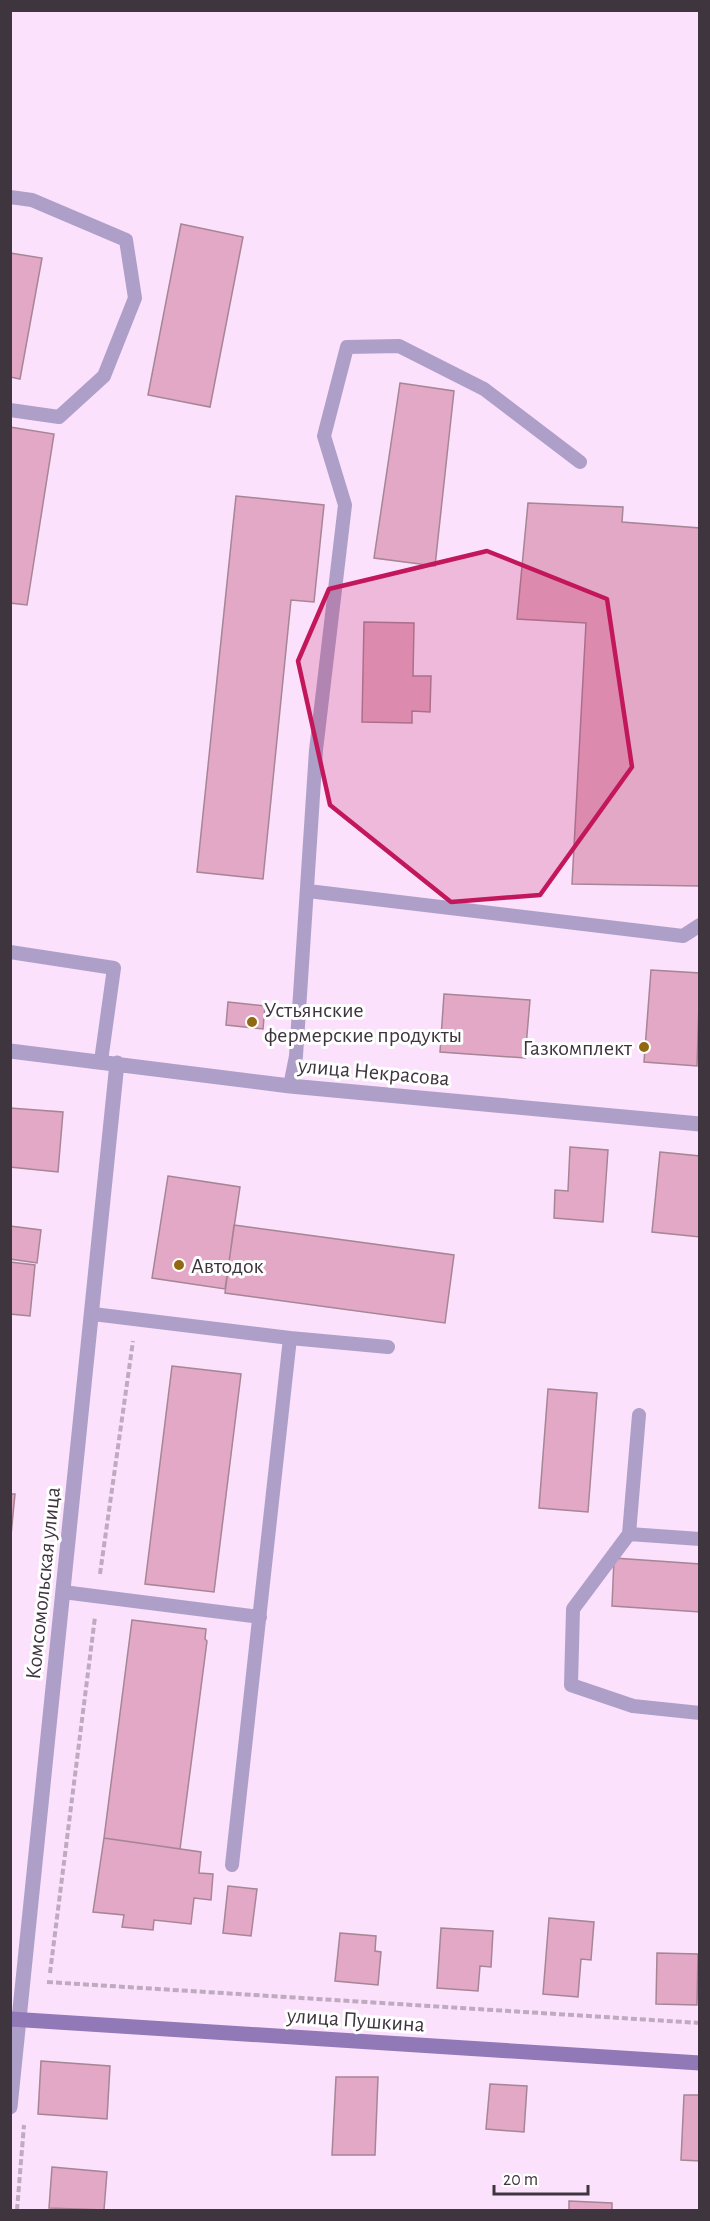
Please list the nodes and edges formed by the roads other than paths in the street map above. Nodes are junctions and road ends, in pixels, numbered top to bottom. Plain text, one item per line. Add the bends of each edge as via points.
1 (10, 197) edge
2 (10, 410) edge
3 (580, 462) dead end
4 (308, 891) junction
5 (699, 925) edge
6 (10, 951) edge
7 (10, 1051) edge
8 (101, 1061) junction
9 (117, 1063) junction
10 (290, 1086) junction
11 (699, 1124) edge
12 (93, 1314) junction
13 (290, 1338) junction
14 (388, 1347) dead end
15 (639, 1415) dead end
16 (629, 1534) junction
17 (699, 1539) edge
18 (63, 1592) junction
19 (260, 1617) junction
20 (699, 1713) edge
21 (232, 1865) dead end
22 (15, 2019) edge
23 (699, 2064) edge
24 (10, 2107) edge

1 - 2 lane via 32,200 126,240 135,298 104,376 59,417
3 - 4 lane via 484,389 399,346 347,347 324,436 345,505 316,750
4 - 5 lane via 683,936
4 - 10 lane via 296,1056
6 - 8 lane via 114,968
7 - 8 street, улица Некрасова
8 - 9 street, улица Некрасова
9 - 10 street, улица Некрасова
9 - 12 street, Комсомольская улица
10 - 11 street, улица Некрасова
12 - 13 lane
12 - 18 street, Комсомольская улица
13 - 14 lane
13 - 19 lane
15 - 16 lane
16 - 17 lane
16 - 20 lane via 573,1609 571,1685 633,1706
18 - 19 lane
18 - 22 street, Комсомольская улица via 23,1984
19 - 21 lane
22 - 23 main road, улица Пушкина
22 - 24 street, Комсомольская улица

